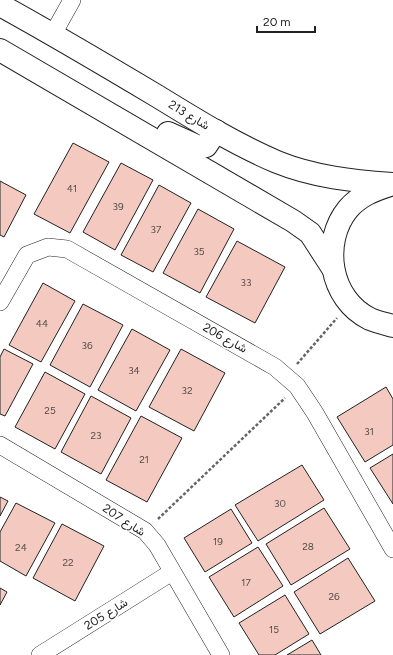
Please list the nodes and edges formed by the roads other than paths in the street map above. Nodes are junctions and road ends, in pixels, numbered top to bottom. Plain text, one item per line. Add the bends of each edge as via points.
1 (72, 0) edge
2 (0, 5) edge
3 (53, 34) junction
4 (0, 50) edge
5 (130, 126) junction
6 (216, 131) junction
7 (393, 184) edge
8 (332, 267) junction
9 (0, 302) edge
10 (369, 318) junction
11 (393, 326) edge
12 (393, 335) edge
13 (0, 445) edge
14 (393, 549) edge
15 (172, 572) junction
16 (40, 655) edge
17 (221, 655) edge

1 - 3 street
2 - 3 street, شارع 213
3 - 6 street, شارع 213
4 - 5 street
5 - 6 street via 158,129 199,147 206,146
5 - 8 street via 293,221 310,233
6 - 7 street, شارع 213 via 277,162 308,172 343,180
7 - 8 street via 369,192 349,208 341,219 332,242
8 - 10 street via 336,282 350,303
9 - 14 street, شارع 206 via 27,255 48,247 66,249 275,367 292,381 315,413
10 - 11 street
10 - 12 street
13 - 15 street, شارع 207 via 145,531
15 - 16 street, شارع 205
15 - 17 street, شارع 207

